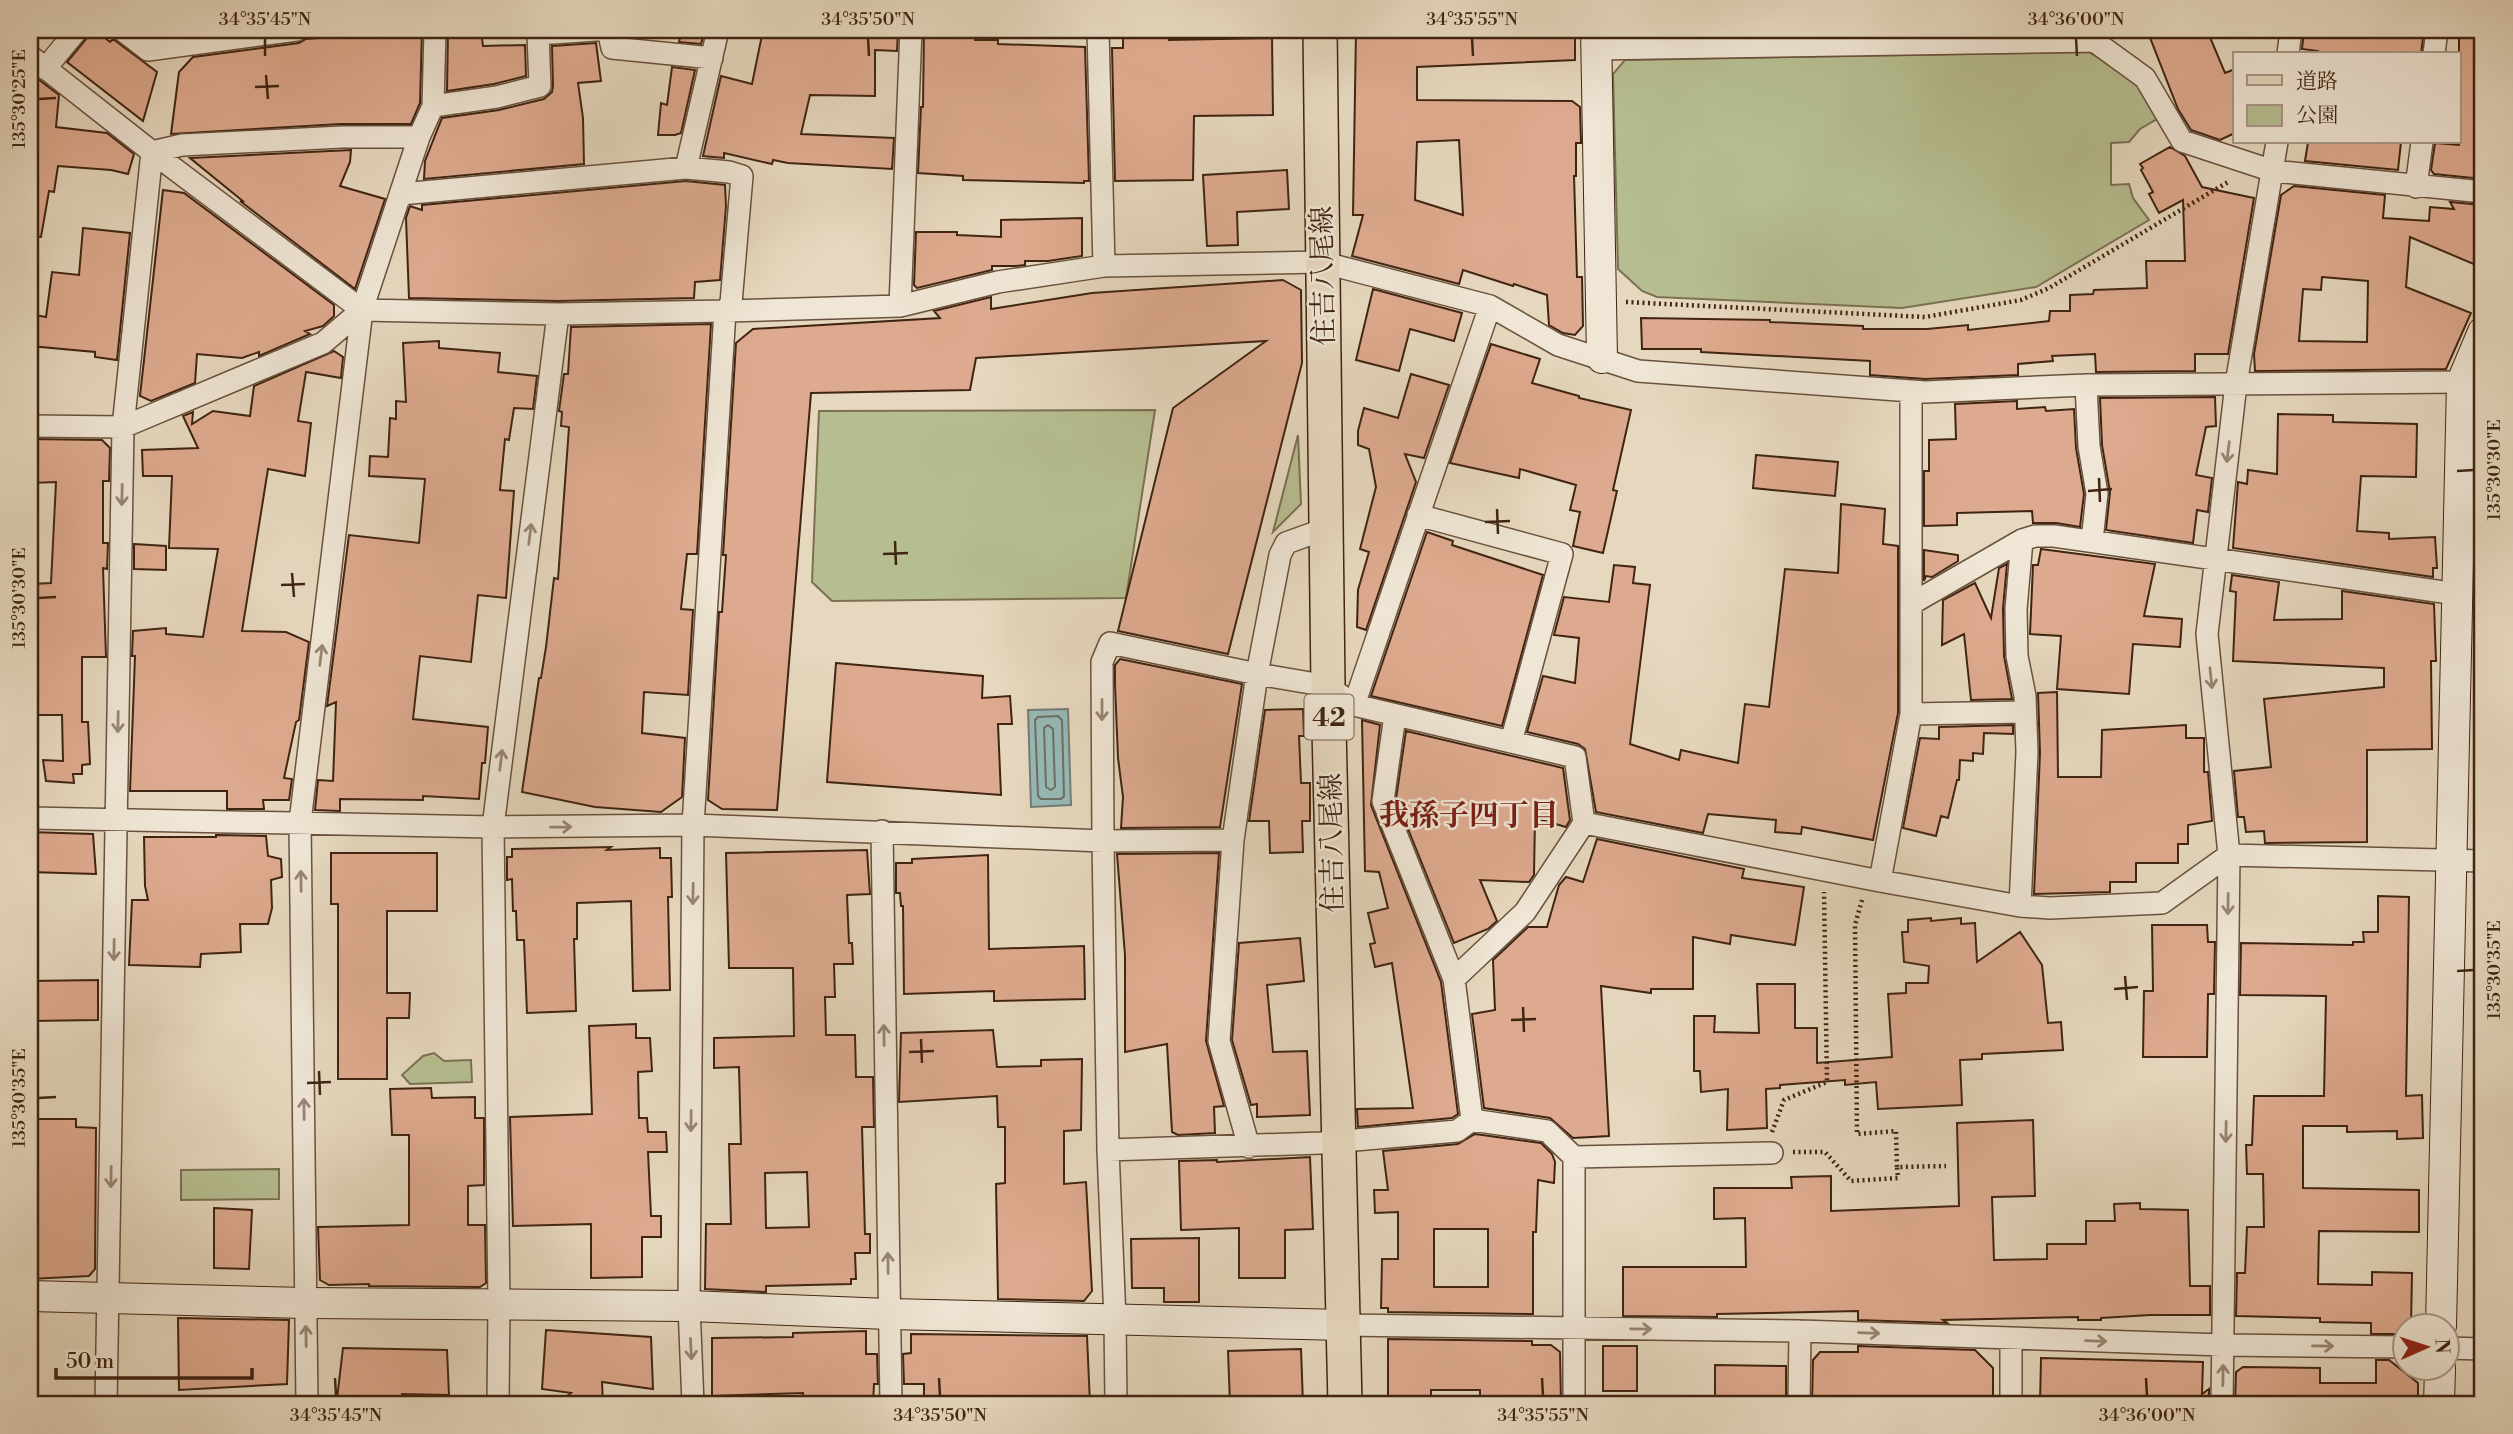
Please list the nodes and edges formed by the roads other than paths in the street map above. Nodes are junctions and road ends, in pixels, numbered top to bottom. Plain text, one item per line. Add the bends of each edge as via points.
1 (77, 30) edge
2 (122, 30) edge
3 (298, 30) edge
4 (435, 30) edge
5 (596, 30) edge
6 (608, 30) edge
7 (718, 30) edge
8 (911, 30) edge
9 (1098, 30) edge
10 (1320, 30) edge
11 (2291, 30) edge
12 (2437, 30) edge
13 (2092, 35) edge
14 (1596, 40) edge
15 (2288, 52) edge
16 (2434, 52) edge
17 (712, 58) junction
18 (37, 62) edge
19 (433, 106) junction
20 (419, 137) junction
21 (2277, 144) edge
22 (2422, 144) edge
23 (152, 152) junction
24 (686, 168) junction
25 (2273, 171) junction
26 (2416, 187) junction
27 (2483, 192) edge
28 (401, 194) junction
29 (1321, 261) junction
30 (1104, 266) junction
31 (900, 306) junction
32 (1490, 306) junction
33 (362, 310) junction
34 (725, 312) junction
35 (558, 314) junction
36 (2483, 332) edge
37 (1602, 358) junction
38 (2462, 382) junction
39 (2236, 384) junction
40 (2086, 385) junction
41 (1911, 391) junction
42 (30, 426) edge
43 (123, 427) junction
44 (1418, 514) junction
45 (1325, 529) junction
46 (2022, 540) junction
47 (2092, 541) junction
48 (2216, 558) junction
49 (2457, 594) junction
50 (1911, 604) junction
51 (1257, 674) junction
52 (1341, 695) junction
53 (2025, 712) junction
54 (1911, 714) junction
55 (1395, 715) junction
56 (1511, 742) junction
57 (30, 818) edge
58 (117, 819) junction
59 (300, 822) junction
60 (1584, 823) junction
61 (694, 825) junction
62 (493, 827) junction
63 (882, 831) junction
64 (1233, 840) junction
65 (1102, 841) junction
66 (2229, 855) junction
67 (2451, 861) junction
68 (2483, 862) edge
69 (1874, 880) junction
70 (2020, 906) junction
71 (1454, 979) junction
72 (1472, 1120) junction
73 (1338, 1141) junction
74 (1250, 1146) junction
75 (1108, 1150) junction
76 (1768, 1152) road end
77 (1574, 1157) junction
78 (30, 1296) edge
79 (109, 1298) junction
80 (306, 1303) junction
81 (499, 1304) junction
82 (689, 1306) junction
83 (2441, 1312) edge
84 (889, 1314) junction
85 (1115, 1319) junction
86 (1345, 1325) junction
87 (1573, 1328) junction
88 (1800, 1331) junction
89 (2011, 1338) junction
90 (2223, 1345) junction
91 (2390, 1347) edge
92 (2460, 1348) edge
93 (2483, 1349) edge
94 (2440, 1382) edge
95 (106, 1404) edge
96 (307, 1404) edge
97 (498, 1404) edge
98 (693, 1404) edge
99 (891, 1404) edge
100 (1116, 1404) edge
101 (1345, 1404) edge
102 (1574, 1404) edge
103 (1799, 1404) edge
104 (2011, 1404) edge
105 (2222, 1404) edge
106 (2439, 1404) edge

1 - 18 street
2 - 3 street via 148,50
4 - 19 street
5 - 19 street via 538,34 540,86
6 - 17 street via 612,48
7 - 17 street
8 - 31 street
9 - 30 street
10 - 29 main road, 住吉八尾線 / 42
11 - 15 street
12 - 16 street
13 - 14 street
13 - 25 street via 2145,78 2182,141
14 - 37 street
17 - 24 street
18 - 23 street
19 - 20 street
20 - 23 street via 182,145
20 - 28 street
21 - 25 street
22 - 26 street
23 - 33 street
23 - 43 street
24 - 28 street
24 - 34 street via 742,176 731,303
25 - 26 street
25 - 39 street
26 - 27 street
28 - 33 street
29 - 30 street
29 - 32 street
29 - 45 main road, 住吉八尾線 / 42
30 - 31 street via 999,282
31 - 34 street
32 - 37 street via 1558,345
32 - 44 street
33 - 35 street
33 - 43 street via 323,343
59 -> 33 street
34 - 35 street
34 - 61 street
62 -> 35 street
36 - 38 street
37 - 41 street via 1638,371
38 - 39 street
38 - 49 street
39 - 40 street
39 -> 48 street
40 - 41 street
40 - 47 street via 2097,494
41 - 50 street
42 - 43 street
43 -> 58 street
44 - 52 street
44 - 56 street via 1562,554
45 - 51 street via 1286,543 1280,555
45 - 52 main road, 住吉八尾線 / 42
46 - 47 street via 2054,536
46 - 50 street
46 - 53 street via 2017,656
47 - 48 street
48 - 49 street
48 -> 66 street via 2207,634
49 - 67 street
50 - 54 street
51 - 52 street
51 - 64 street
51 -> 65 street via 1110,643 1102,662
52 - 55 street
52 - 73 main road, 住吉八尾線 / 42
53 - 54 street
53 - 70 street
54 - 69 street
55 - 56 street
55 - 71 street via 1384,801
56 - 60 street via 1575,757
57 - 58 street
58 - 59 street
58 -> 79 street
59 - 62 street
80 -> 59 street
60 - 69 street
60 - 71 street via 1525,912
62 -> 61 street
61 - 63 street
61 -> 82 street
62 - 81 street
63 - 65 street
84 -> 63 street
64 - 65 street
64 - 74 street via 1219,1041
65 - 75 street
66 - 67 street
66 - 70 street via 2162,903
66 -> 90 street
67 - 68 street
67 - 83 street
69 - 70 street
71 - 72 street
72 - 73 street via 1457,1130
72 - 77 street via 1547,1131
73 - 74 street
73 - 86 main road, 住吉八尾線 / 42
74 - 75 street
75 - 85 street
76 - 77 street
77 - 87 street
78 - 79 street
79 - 80 street
79 - 95 street
80 - 81 street
96 -> 80 street
81 - 82 street
81 - 97 street
82 - 84 street
82 -> 98 street
84 - 85 street
84 - 99 street
85 - 86 street
85 - 100 street
86 - 87 street
86 - 101 main road, 住吉八尾線 / 42
87 -> 88 street
87 - 102 street
88 -> 89 street
88 - 103 street
89 -> 90 street
89 - 104 street
90 -> 91 street
105 -> 90 street
92 - 93 street
94 - 106 street

